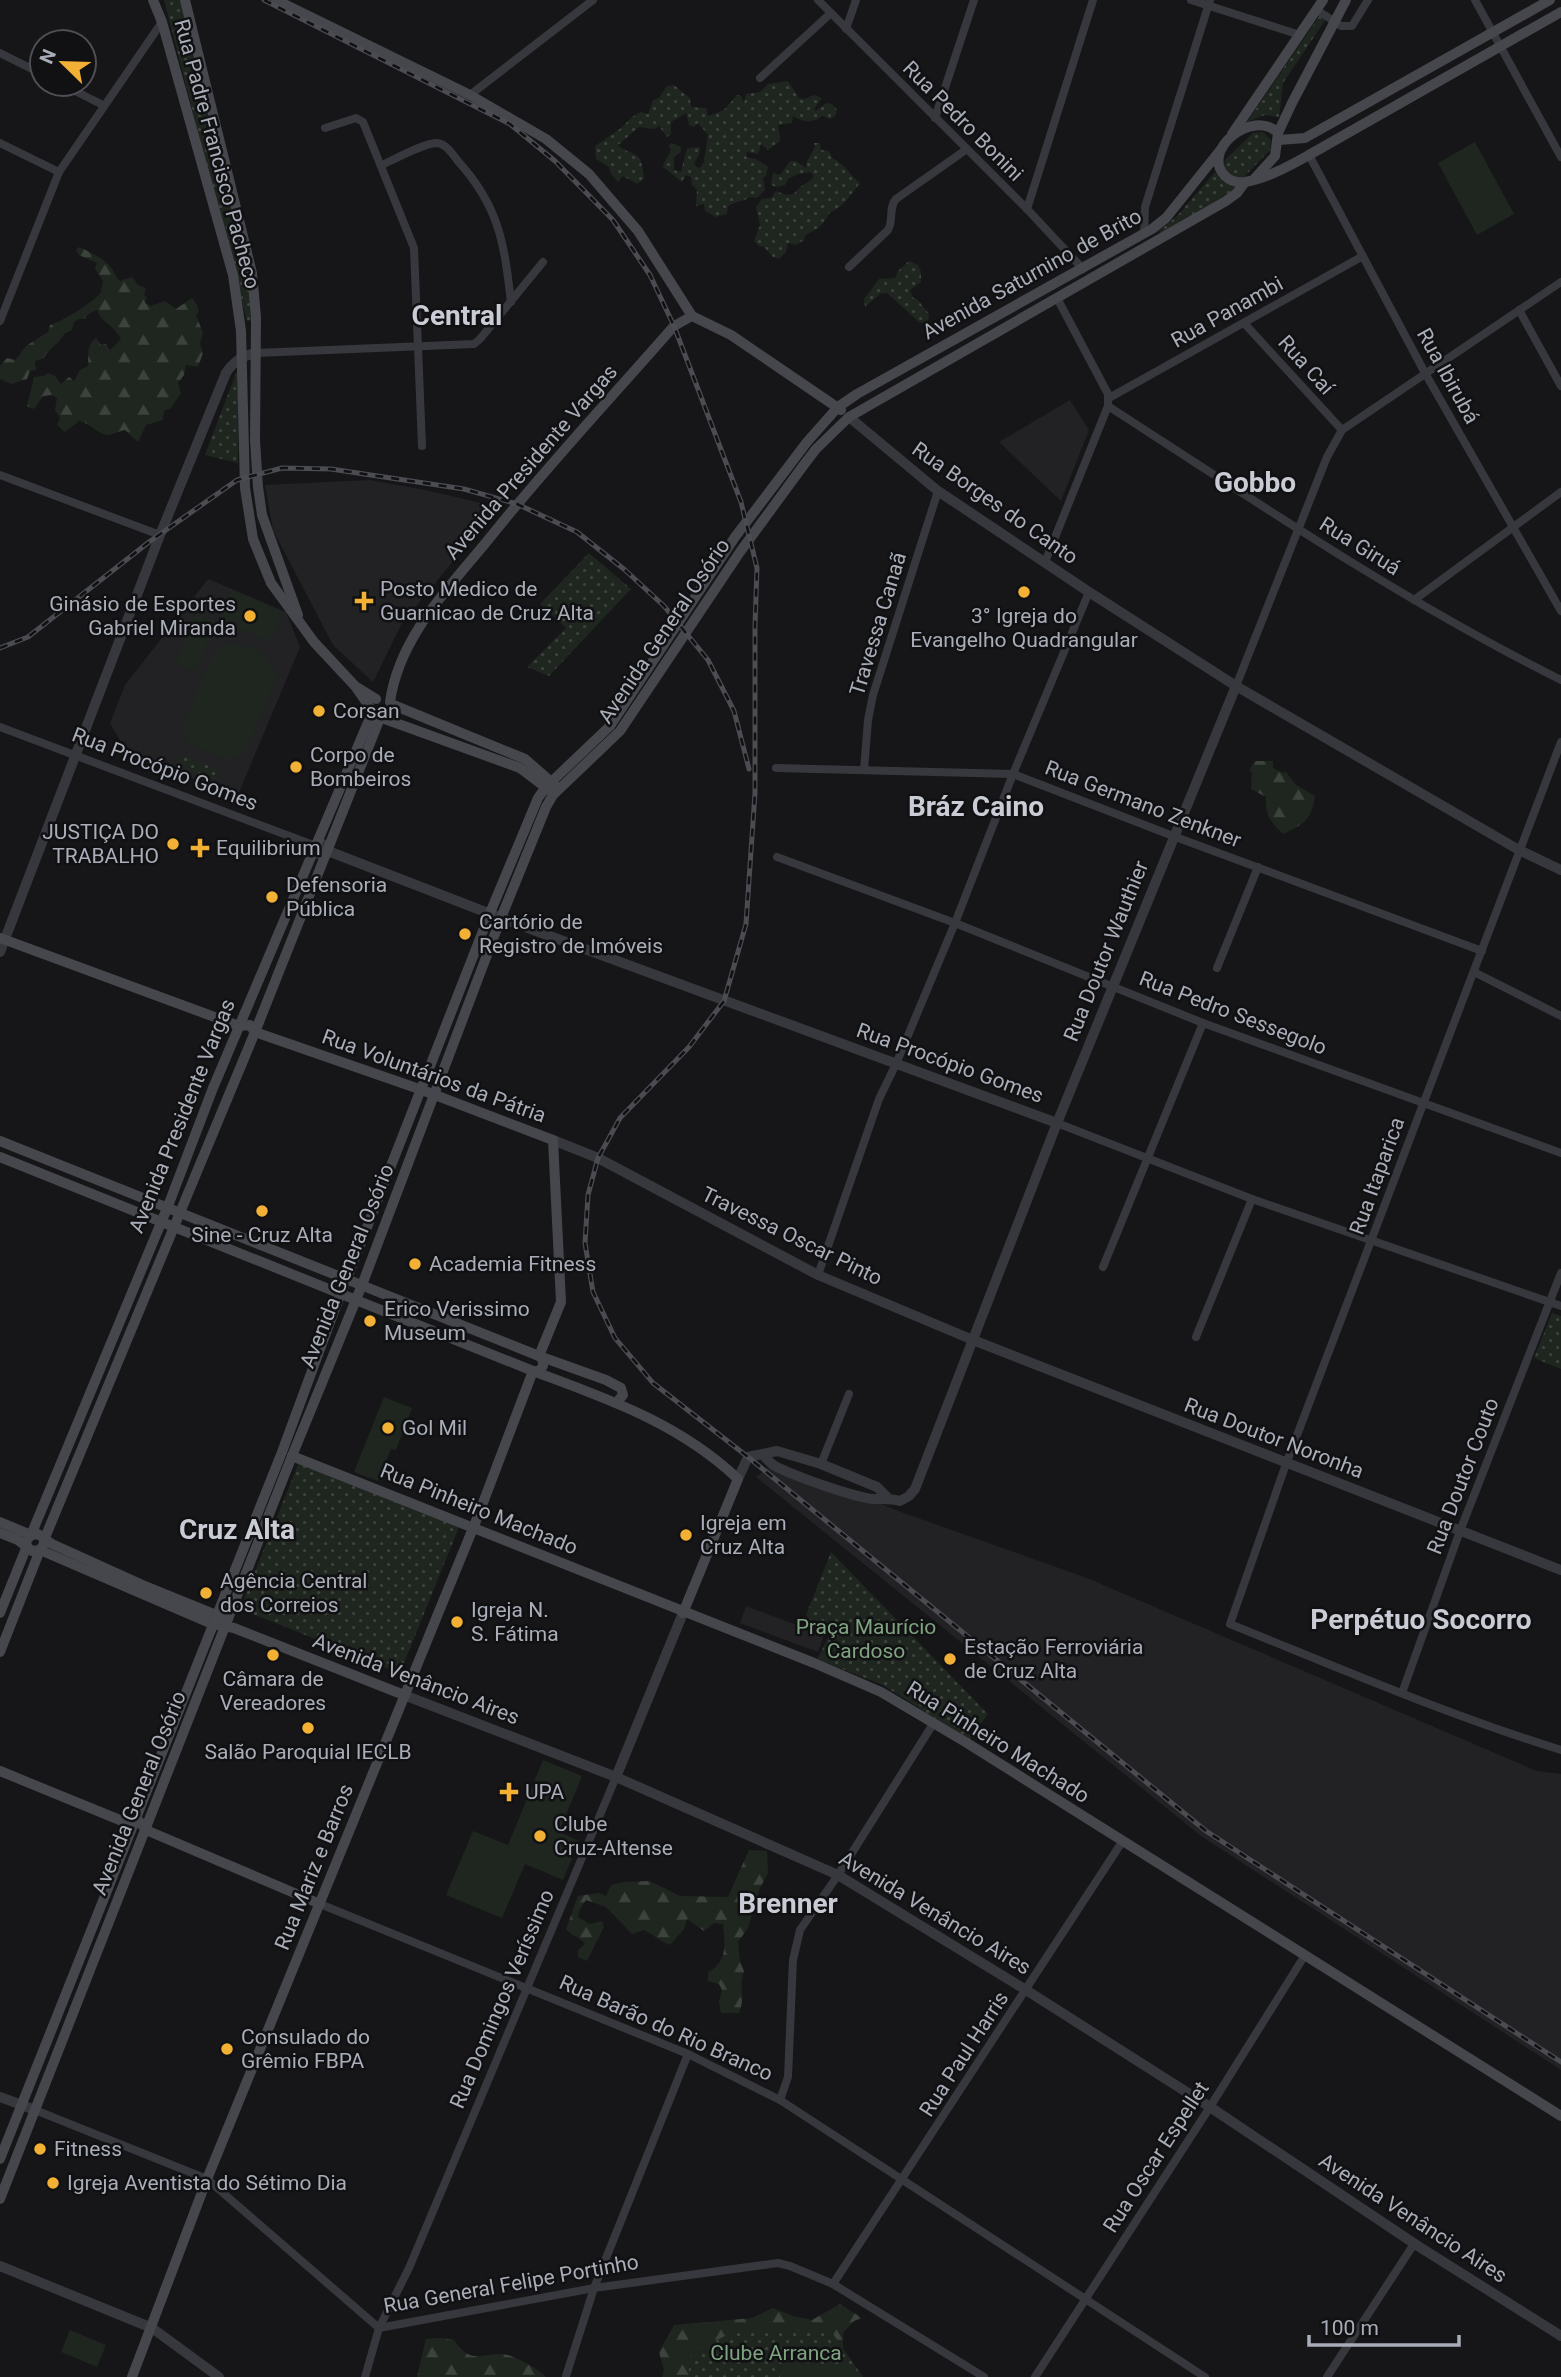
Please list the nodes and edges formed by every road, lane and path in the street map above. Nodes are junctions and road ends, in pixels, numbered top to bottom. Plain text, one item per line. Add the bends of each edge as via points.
1 (153, 0) edge
2 (185, 0) edge
3 (276, 0) edge
4 (593, 0) edge
5 (818, 0) edge
6 (856, 0) edge
7 (974, 0) edge
8 (1093, 0) edge
9 (1191, 0) edge
10 (1346, 0) edge
11 (1368, 0) edge
12 (1475, 0) edge
13 (1550, 0) edge
14 (1209, 3) edge
15 (1320, 5) edge
16 (1561, 12) edge
17 (831, 13) junction
18 (1335, 22) junction
19 (162, 23) junction
20 (846, 29) junction
21 (1493, 32) junction
22 (1300, 36) junction
23 (1501, 46) junction
24 (0, 53) edge
25 (28, 67) edge
26 (760, 78) dead end
27 (470, 94) junction
28 (89, 98) edge
29 (103, 105) junction
30 (935, 118) junction
31 (325, 128) dead end
32 (1279, 137) junction
33 (0, 144) edge
34 (1225, 144) junction
35 (967, 149) junction
36 (1309, 155) junction
37 (1561, 157) edge
38 (382, 165) junction
39 (59, 172) junction
40 (1249, 180) junction
41 (1027, 209) junction
42 (1144, 234) junction
43 (1363, 256) junction
44 (543, 262) dead end
45 (849, 267) dead end
46 (1083, 269) junction
47 (252, 274) junction
48 (233, 275) junction
49 (1561, 282) edge
50 (1057, 298) junction
51 (4, 300) edge
52 (511, 302) junction
53 (1519, 310) junction
54 (692, 316) junction
55 (0, 321) edge
56 (1244, 323) junction
57 (419, 347) junction
58 (256, 354) junction
59 (242, 356) junction
60 (1424, 373) junction
61 (1561, 387) edge
62 (1108, 402) junction
63 (838, 407) junction
64 (849, 417) junction
65 (1342, 430) junction
66 (811, 445) junction
67 (422, 446) dead end
68 (250, 464) junction
69 (0, 475) edge
70 (938, 491) junction
71 (1561, 492) edge
72 (262, 515) junction
73 (248, 520) junction
74 (1514, 527) junction
75 (1299, 529) junction
76 (160, 535) junction
77 (1045, 562) junction
78 (1089, 592) junction
79 (1414, 600) junction
80 (1561, 611) edge
81 (300, 621) junction
82 (667, 649) junction
83 (1561, 680) edge
84 (1236, 685) junction
85 (380, 708) junction
86 (0, 727) edge
87 (1561, 742) edge
88 (74, 756) junction
89 (527, 766) junction
90 (775, 768) dead end
91 (864, 770) junction
92 (1013, 774) junction
93 (553, 788) junction
94 (1173, 836) junction
95 (316, 846) junction
96 (1519, 850) junction
97 (328, 851) junction
98 (777, 857) dead end
99 (1258, 867) junction
100 (1561, 870) edge
101 (496, 916) junction
102 (955, 923) junction
103 (2, 939) edge
104 (1482, 951) junction
105 (0, 952) edge
106 (1217, 968) dead end
107 (1474, 972) junction
108 (1114, 987) junction
109 (1561, 1016) edge
110 (1203, 1023) junction
111 (239, 1026) junction
112 (255, 1032) junction
113 (895, 1064) junction
114 (422, 1090) junction
115 (435, 1094) junction
116 (1423, 1102) junction
117 (1057, 1123) junction
118 (554, 1140) junction
119 (0, 1141) edge
120 (1561, 1153) edge
121 (0, 1157) edge
122 (598, 1158) joint
123 (1147, 1158) junction
124 (1252, 1199) junction
125 (167, 1206) junction
126 (180, 1212) junction
127 (160, 1221) junction
128 (173, 1227) junction
129 (1373, 1240) junction
130 (1102, 1267) dead end
131 (1561, 1273) edge
132 (818, 1275) junction
133 (348, 1278) junction
134 (362, 1285) junction
135 (342, 1293) junction
136 (356, 1300) junction
137 (1549, 1301) junction
138 (1561, 1306) edge
139 (1196, 1337) dead end
140 (973, 1340) junction
141 (539, 1356) junction
142 (533, 1371) junction
143 (849, 1394) dead end
144 (617, 1402) junction
145 (762, 1455) junction
146 (292, 1456) junction
147 (821, 1464) junction
148 (1286, 1464) junction
149 (738, 1479) junction
150 (887, 1497) junction
151 (0, 1522) edge
152 (473, 1527) junction
153 (1460, 1531) junction
154 (0, 1533) edge
155 (31, 1535) junction
156 (42, 1545) junction
157 (27, 1546) junction
158 (1561, 1570) edge
159 (683, 1612) junction
160 (0, 1613) edge
161 (214, 1619) junction
162 (229, 1625) junction
163 (0, 1652) edge
164 (1402, 1693) junction
165 (404, 1695) junction
166 (933, 1724) junction
167 (1561, 1750) edge
168 (0, 1771) edge
169 (616, 1777) junction
170 (132, 1825) junction
171 (146, 1830) junction
172 (1122, 1842) junction
173 (838, 1875) junction
174 (320, 1904) junction
175 (1305, 1955) junction
176 (527, 1989) junction
177 (1027, 1990) junction
178 (688, 2054) junction
179 (0, 2097) edge
180 (780, 2100) junction
181 (21, 2105) junction
182 (1210, 2107) junction
183 (35, 2110) junction
184 (1561, 2116) edge
185 (0, 2159) edge
186 (903, 2178) junction
187 (207, 2179) junction
188 (0, 2199) edge
189 (1414, 2244) junction
190 (0, 2266) edge
191 (833, 2284) junction
192 (594, 2288) junction
193 (1084, 2300) junction
194 (152, 2328) junction
195 (379, 2328) junction
196 (1561, 2336) edge
197 (566, 2376) edge
198 (132, 2377) edge
199 (219, 2377) edge
200 (365, 2377) edge
201 (985, 2377) edge
202 (1035, 2377) edge
203 (1205, 2377) edge
204 (1327, 2377) edge

1 - 19 main road, Rua Padre Francisco Pacheco
2 - 47 main road, Rua Padre Francisco Pacheco
3 - 27 main road
4 - 27 street
5 - 17 street, Rua Pedro Bonini
6 - 20 street
7 - 30 street
8 - 41 street
9 - 14 street
10 - 18 main road
11 - 18 street via 1352,26
12 - 21 street
13 - 21 main road
14 - 22 street
14 - 42 street via 1145,207
15 - 18 street
15 - 22 main road, Avenida Saturnino de Brito
16 - 23 main road, Avenida Saturnino de Brito
17 - 20 street, Rua Pedro Bonini
17 - 26 street
18 - 32 main road
19 - 29 street
19 - 48 main road, Rua Padre Francisco Pacheco
20 - 30 street, Rua Pedro Bonini
21 - 23 street
21 - 32 main road via 1305,138
22 - 34 main road, Avenida Saturnino de Brito
23 - 36 main road, Avenida Saturnino de Brito
23 - 37 street
24 - 25 street
27 - 54 main road via 546,139 589,174 638,231
28 - 29 street
29 - 39 street
30 - 35 street, Rua Pedro Bonini
31 - 38 street via 360,118
32 - 34 main road via 1268,125 1250,126
32 - 40 main road via 1275,156
33 - 39 street
34 - 40 main road via 1219,164 1226,178
34 - 42 main road, Avenida Saturnino de Brito via 1166,218
35 - 41 street, Rua Pedro Bonini
35 - 45 street via 896,199 888,230
36 - 40 main road, Avenida Saturnino de Brito
36 - 43 street, Rua Ibirubá
38 - 52 street via 429,145 446,147 494,213 505,249
38 - 57 street via 414,248
39 - 51 street
40 - 50 main road, Avenida Saturnino de Brito via 1226,201
41 - 46 street, Rua Pedro Bonini
42 - 46 main road, Avenida Saturnino de Brito
43 - 56 street, Rua Panambi
43 - 60 street, Rua Ibirubá
44 - 52 street
46 - 63 main road, Avenida Saturnino de Brito
47 - 48 main road
47 - 58 main road, Rua Padre Francisco Pacheco
48 - 59 main road, Rua Padre Francisco Pacheco
49 - 53 street
50 - 62 street, Rua Giruá
50 - 64 main road, Avenida Saturnino de Brito
51 - 55 street
52 - 57 street via 474,344
53 - 60 street
53 - 61 street
54 - 63 main road, Rua Borges do Canto via 731,335
54 - 85 main road, Avenida Presidente Vargas via 674,326 517,504 425,617
56 - 62 street, Rua Panambi
56 - 65 street, Rua Caí
57 - 58 street
57 - 67 street
58 - 59 street
58 - 68 main road, Rua Padre Francisco Pacheco
59 - 68 main road, Rua Padre Francisco Pacheco
59 - 76 street via 226,373
60 - 65 street
60 - 74 street, Rua Ibirubá
62 - 75 street, Rua Giruá
62 - 77 street
63 - 64 main road, Rua Borges do Canto
63 - 66 main road, Avenida General Osório
64 - 66 main road, Avenida General Osório
64 - 70 street, Rua Borges do Canto
65 - 75 street, Rua Doutor Wauthier
66 - 82 main road, Avenida General Osório via 693,623
66 - 82 main road, Avenida General Osório via 735,537
68 - 72 main road, Rua Padre Francisco Pacheco
68 - 73 main road, Rua Padre Francisco Pacheco via 245,488
69 - 76 street
70 - 77 street, Rua Borges do Canto
70 - 91 street, Travessa Canaã via 873,695
71 - 74 street
72 - 73 main road
72 - 81 main road, Rua Padre Francisco Pacheco
73 - 81 main road, Rua Padre Francisco Pacheco via 271,583
74 - 79 street
74 - 80 street, Rua Ibirubá
75 - 79 street, Rua Giruá
75 - 84 street, Rua Doutor Wauthier
76 - 88 street
77 - 78 street, Rua Borges do Canto
78 - 84 street, Rua Borges do Canto
78 - 92 street
79 - 83 street, Rua Giruá
81 - 85 main road via 325,657
82 - 93 main road, Avenida General Osório via 639,692
84 - 94 street, Rua Doutor Wauthier
84 - 96 street, Rua Borges do Canto
85 - 89 main road
85 - 89 main road
85 - 95 main road, Avenida Presidente Vargas
85 - 97 main road, Avenida Presidente Vargas
86 - 88 street, Rua Procópio Gomes
87 - 96 street, Rua Itaparica
88 - 95 street, Rua Procópio Gomes
88 - 103 street
89 - 93 main road
90 - 91 street, Rua Germano Zenkner
91 - 92 street, Rua Germano Zenkner
92 - 94 street, Rua Germano Zenkner
92 - 102 street
93 - 101 main road, Avenida General Osório via 538,798
94 - 99 street, Rua Germano Zenkner
94 - 108 street, Rua Doutor Wauthier
95 - 97 street, Rua Procópio Gomes via 319,854
95 - 111 main road, Avenida Presidente Vargas
96 - 100 street, Rua Borges do Canto
96 - 104 street, Rua Itaparica
97 - 101 street, Rua Procópio Gomes
97 - 112 main road, Avenida Presidente Vargas
98 - 102 street, Rua Pedro Sessegolo
99 - 104 street, Rua Germano Zenkner
99 - 106 street
101 - 113 street, Rua Procópio Gomes
101 - 114 main road, Avenida General Osório
101 - 115 main road, Avenida General Osório
102 - 108 street, Rua Pedro Sessegolo
102 - 113 street
103 - 105 street
103 - 111 main road, Rua Voluntários da Pátria
104 - 107 street, Rua Itaparica
107 - 109 street
107 - 116 street, Rua Itaparica
108 - 110 street, Rua Pedro Sessegolo
108 - 117 street, Rua Doutor Wauthier
110 - 116 street, Rua Pedro Sessegolo
110 - 123 street
111 - 112 main road, Rua Voluntários da Pátria via 244,1035
111 - 125 main road, Avenida Presidente Vargas
112 - 114 main road, Rua Voluntários da Pátria
112 - 126 main road, Avenida Presidente Vargas
113 - 117 street, Rua Procópio Gomes
113 - 132 street
114 - 115 main road, Rua Voluntários da Pátria
114 - 133 main road, Avenida General Osório
115 - 118 main road, Rua Voluntários da Pátria
115 - 134 main road, Avenida General Osório
116 - 120 street, Rua Pedro Sessegolo
116 - 129 street, Rua Itaparica
117 - 123 street, Rua Procópio Gomes
117 - 140 street, Rua Doutor Wauthier
118 - 122 street, Rua Voluntários da Pátria
118 - 141 main road, Rua Mariz e Barros via 561,1302
119 - 125 main road
121 - 127 main road
122 - 132 street, Travessa Oscar Pinto
123 - 124 street, Rua Procópio Gomes
123 - 130 street
124 - 129 street, Rua Procópio Gomes
124 - 139 street
125 - 126 main road
125 - 127 main road, Avenida Presidente Vargas
126 - 128 main road, Avenida Presidente Vargas
126 - 133 main road
127 - 128 main road
127 - 155 main road, Avenida Presidente Vargas
128 - 135 main road
128 - 156 main road, Avenida Presidente Vargas
129 - 137 street, Rua Procópio Gomes
129 - 148 street, Rua Itaparica
131 - 137 street, Rua Doutor Couto
132 - 140 street, Travessa Oscar Pinto
133 - 134 main road
133 - 135 main road, Avenida General Osório
134 - 136 main road, Avenida General Osório
134 - 141 main road
135 - 136 main road
135 - 161 main road, Avenida General Osório
136 - 142 main road
136 - 146 main road, Avenida General Osório
137 - 138 street, Rua Procópio Gomes
137 - 153 street, Rua Doutor Couto
140 - 148 street, Rua Doutor Noronha
140 - 150 street, Rua Doutor Wauthier via 915,1489 900,1501
141 - 142 main road, Rua Mariz e Barros via 528,1360
141 - 144 main road via 619,1385 622,1395
142 - 144 main road
142 - 152 main road, Rua Mariz e Barros
143 - 147 street
144 - 149 main road via 659,1421
145 - 147 street via 777,1451
145 - 149 street via 748,1457
145 - 150 street via 773,1465 832,1488 873,1499
146 - 152 main road, Rua Pinheiro Machado
146 - 162 main road, Avenida General Osório
147 - 150 street via 877,1487
148 - 153 street, Rua Doutor Noronha
148 - 164 street, Rua Itaparica via 1230,1624
149 - 159 main road, Rua Domingos Veríssimo
151 - 155 main road
152 - 159 main road, Rua Pinheiro Machado
152 - 165 main road, Rua Mariz e Barros
153 - 158 street, Rua Doutor Noronha
153 - 164 street, Rua Doutor Couto
154 - 157 main road
155 - 156 main road via 38,1534
155 - 157 main road
156 - 157 main road via 32,1551
156 - 161 main road, Avenida Venâncio Aires
156 - 163 main road, Avenida Presidente Vargas
157 - 160 main road
159 - 166 main road, Rua Pinheiro Machado via 881,1692
159 - 169 street, Rua Domingos Veríssimo
161 - 162 main road, Avenida Venâncio Aires
161 - 170 main road, Avenida General Osório
162 - 165 main road, Avenida Venâncio Aires
162 - 171 main road, Avenida General Osório
164 - 167 street
165 - 169 street, Avenida Venâncio Aires
165 - 174 main road, Rua Mariz e Barros
166 - 172 main road, Rua Pinheiro Machado
166 - 173 street
168 - 170 main road, Rua Barão do Rio Branco
169 - 173 street, Avenida Venâncio Aires
169 - 176 street, Rua Domingos Veríssimo
170 - 171 main road, Rua Barão do Rio Branco via 137,1834
170 - 181 main road, Avenida General Osório
171 - 174 main road, Rua Barão do Rio Branco
171 - 183 main road, Avenida General Osório
172 - 175 main road, Rua Pinheiro Machado
172 - 177 street, Rua Paul Harris
173 - 177 street, Avenida Venâncio Aires
173 - 180 street via 800,1930 793,1961 788,2077
174 - 176 street, Rua Barão do Rio Branco
174 - 187 main road, Rua Mariz e Barros
175 - 182 street, Rua Oscar Espellet
175 - 184 main road, Rua Pinheiro Machado
176 - 178 street, Rua Barão do Rio Branco
176 - 195 street, Rua Domingos Veríssimo
177 - 182 street, Avenida Venâncio Aires
177 - 186 street, Rua Paul Harris
178 - 180 street, Rua Barão do Rio Branco
178 - 192 street
179 - 181 street, Rua General Felipe Portinho
180 - 186 street, Rua Barão do Rio Branco
181 - 183 street, Rua General Felipe Portinho
181 - 185 main road, Avenida General Osório
182 - 189 street, Avenida Venâncio Aires
182 - 193 street, Rua Oscar Espellet
183 - 187 street, Rua General Felipe Portinho
183 - 188 main road, Avenida General Osório
186 - 191 street, Rua Paul Harris
186 - 193 street, Rua Barão do Rio Branco
187 - 194 main road, Rua Mariz e Barros
187 - 195 street, Rua General Felipe Portinho
189 - 196 street, Avenida Venâncio Aires
189 - 204 street
190 - 194 street
191 - 192 street, Rua General Felipe Portinho via 778,2263
191 - 201 street, Rua General Felipe Portinho
192 - 195 street, Rua General Felipe Portinho
192 - 197 street
193 - 202 street, Rua Oscar Espellet
193 - 203 street, Rua Barão do Rio Branco
194 - 198 main road, Rua Mariz e Barros
194 - 199 street
195 - 200 street, Rua Domingos Veríssimo

